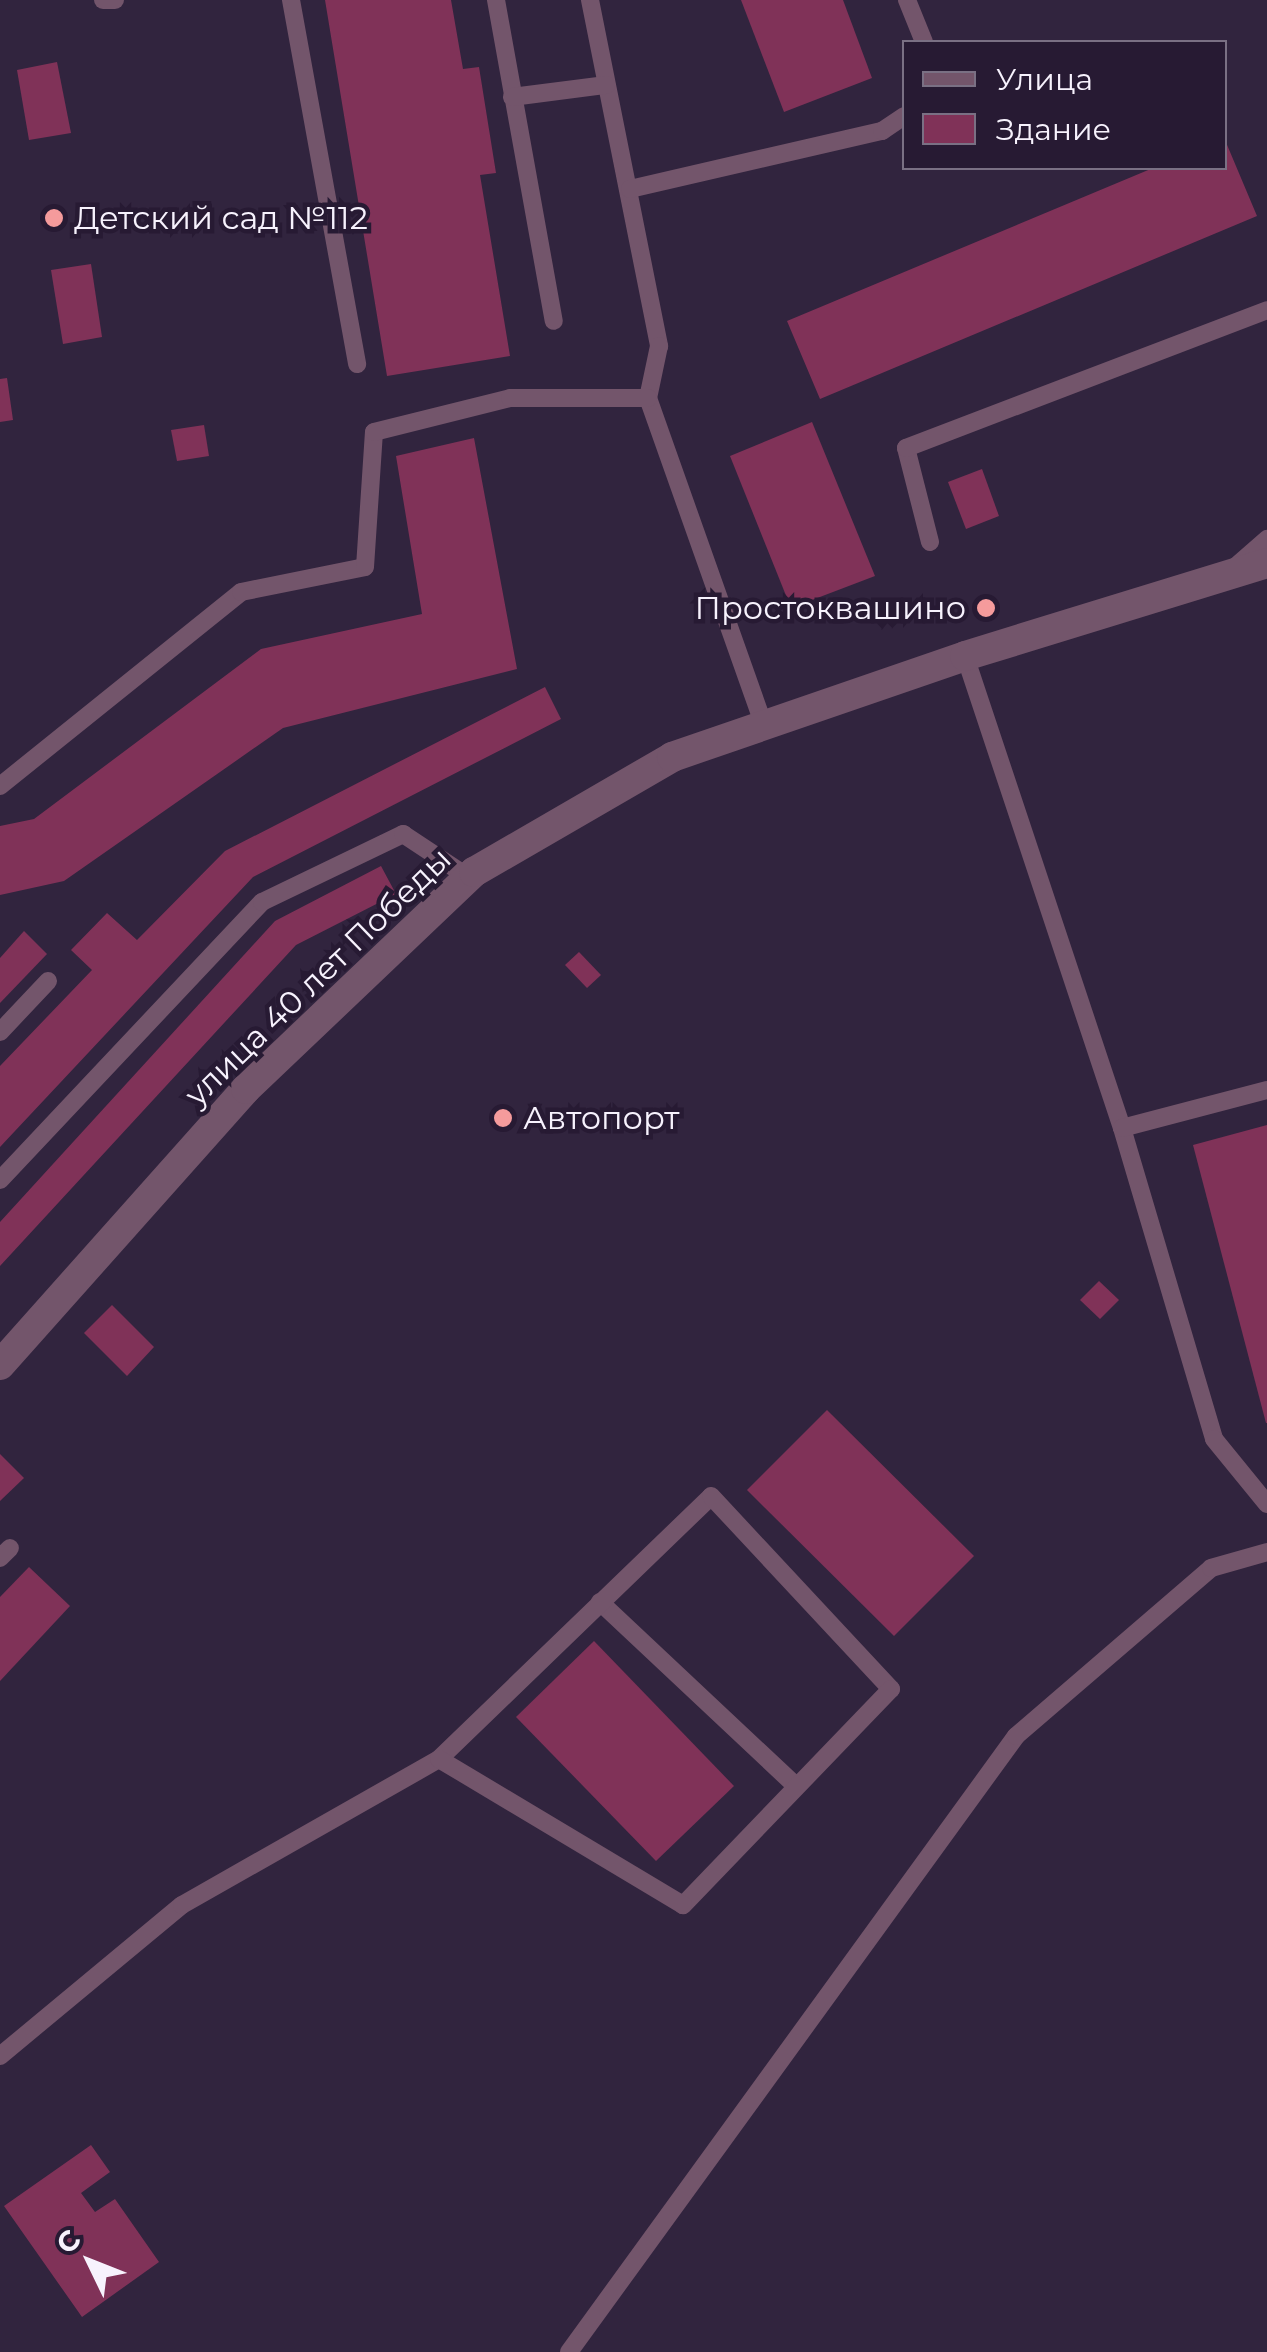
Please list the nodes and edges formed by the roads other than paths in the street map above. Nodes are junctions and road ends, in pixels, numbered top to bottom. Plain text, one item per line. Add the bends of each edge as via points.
1 (104, 0) edge
2 (115, 0) edge
3 (291, 0) edge
4 (496, 0) edge
5 (590, 0) edge
6 (907, 0) edge
7 (923, 40) edge
8 (606, 84) junction
9 (512, 97) junction
10 (902, 117) edge
11 (630, 189) junction
12 (1267, 310) edge
13 (554, 321) dead end
14 (357, 364) dead end
15 (648, 398) junction
16 (1267, 539) edge
17 (930, 542) dead end
18 (1267, 563) edge
19 (1223, 578) junction
20 (965, 656) junction
21 (764, 723) junction
22 (0, 786) edge
23 (468, 877) junction
24 (48, 981) dead end
25 (0, 1032) edge
26 (1267, 1090) edge
27 (1122, 1128) junction
28 (0, 1180) edge
29 (6, 1347) edge
30 (1267, 1504) edge
31 (1267, 1552) edge
32 (600, 1602) junction
33 (439, 1759) junction
34 (796, 1786) junction
35 (0, 2056) edge
36 (569, 2352) edge

1 - 2 lane
3 - 14 lane
4 - 9 lane
5 - 8 lane
6 - 7 lane
8 - 9 lane
8 - 11 lane
9 - 13 lane
10 - 11 lane via 882,131
11 - 15 lane via 659,346
12 - 17 lane via 906,448
15 - 21 lane
15 - 22 lane via 510,398 374,432 364,566 240,592
16 - 19 lane
18 - 19 street, улица 40 лет Победы
19 - 20 street, улица 40 лет Победы
20 - 21 street, улица 40 лет Победы
20 - 27 lane
21 - 23 street, улица 40 лет Победы via 672,757
23 - 28 lane via 403,834 262,902
23 - 29 street, улица 40 лет Победы via 246,1088
24 - 25 lane
26 - 27 lane
27 - 30 lane via 1214,1440
31 - 36 lane via 1211,1568 1016,1736
32 - 33 lane
32 - 34 lane
32 - 34 lane via 710,1496 891,1688
33 - 34 lane via 683,1905
33 - 35 lane via 182,1905

